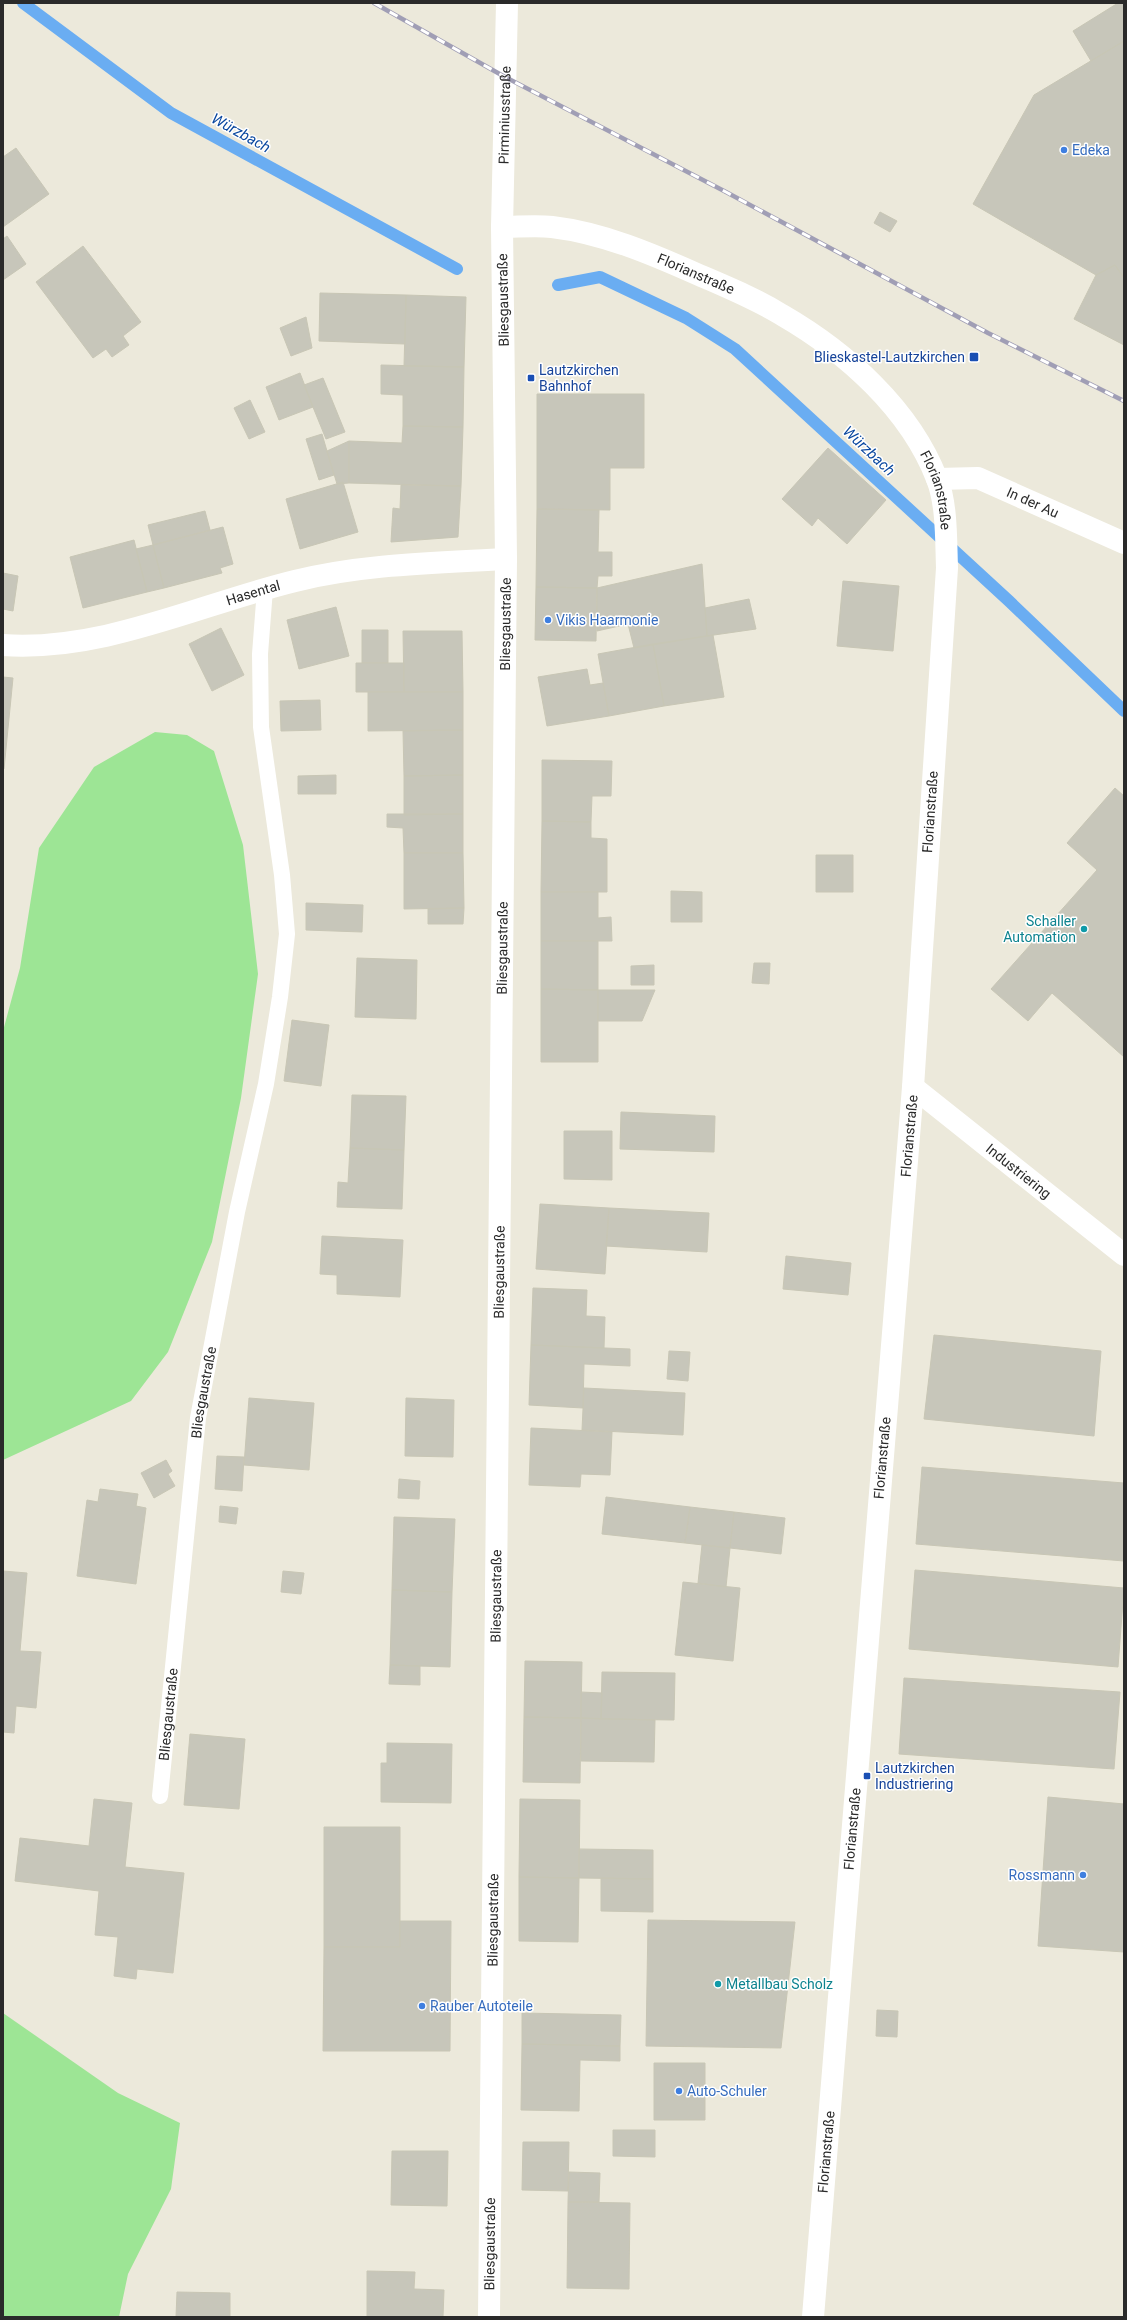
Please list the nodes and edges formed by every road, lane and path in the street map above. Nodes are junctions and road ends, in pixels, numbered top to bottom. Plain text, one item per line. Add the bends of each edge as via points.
1 (507, 3) edge
2 (502, 227) junction
3 (937, 479) junction
4 (1124, 543) edge
5 (506, 559) junction
6 (264, 589) junction
7 (3, 645) edge
8 (913, 1087) junction
9 (1124, 1255) edge
10 (160, 1796) dead end
11 (489, 2317) edge
12 (812, 2317) edge

1 - 2 street, Pirminiusstraße
2 - 3 street, Florianstraße via 551,227 598,237 656,255 783,315 832,349 871,382 911,430
2 - 5 street, Bliesgaustraße
3 - 4 street, In der Au via 978,478
3 - 8 street, Florianstraße via 945,520 947,568
5 - 6 street, Hasental via 416,564 351,572 297,580
5 - 11 street, Bliesgaustraße
6 - 7 street, Hasental via 103,636 62,642
6 - 10 lane, Bliesgaustraße via 260,654 261,727 282,875 287,934 266,1084 237,1212 198,1418
8 - 9 street, Industriering
8 - 12 street, Florianstraße

